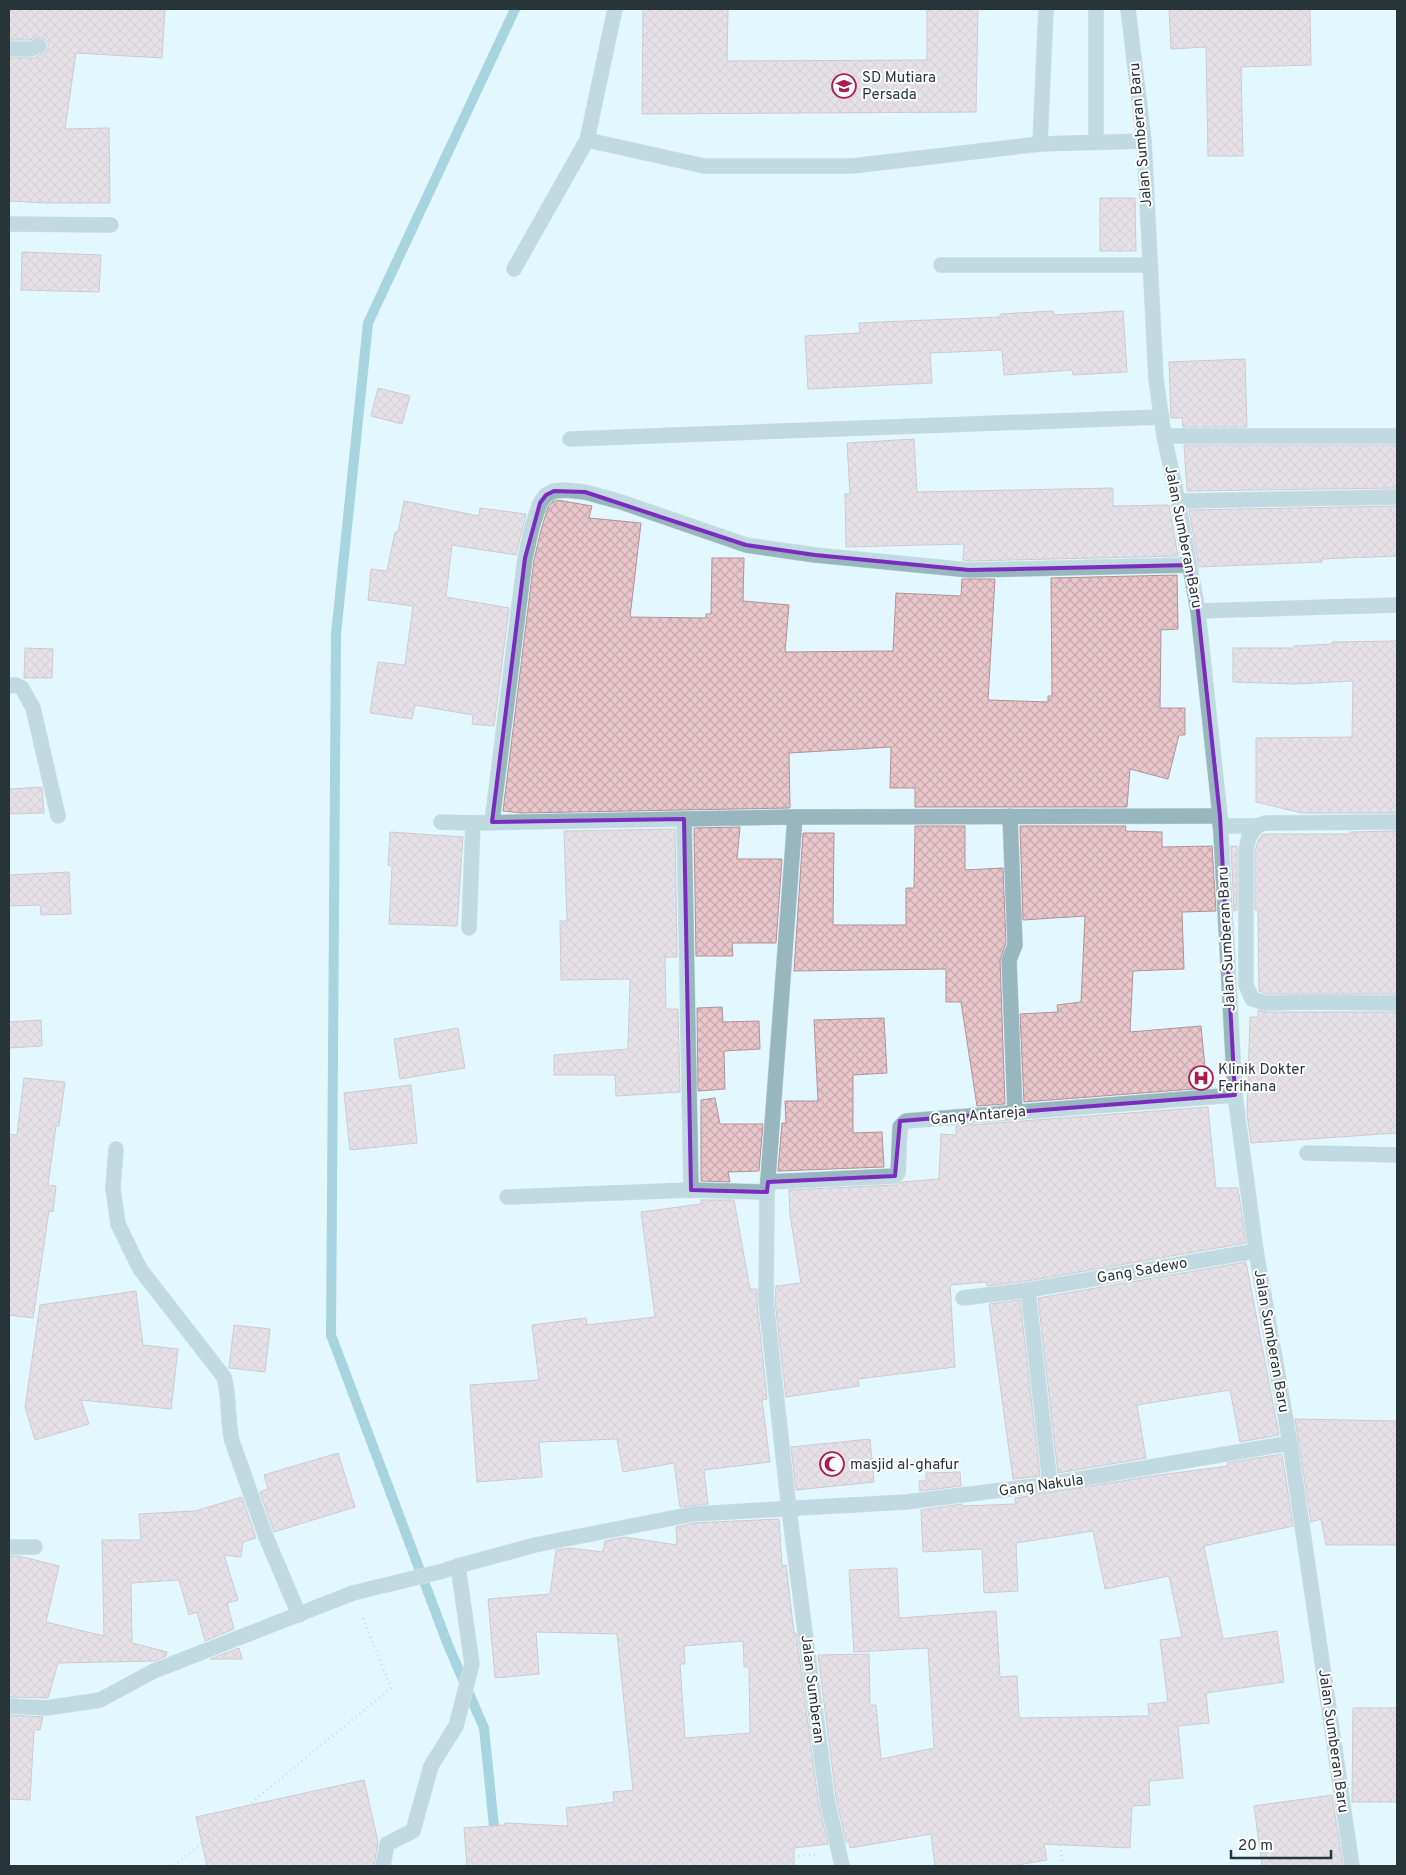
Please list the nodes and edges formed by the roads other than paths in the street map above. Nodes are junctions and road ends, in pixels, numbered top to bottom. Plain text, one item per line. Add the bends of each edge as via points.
1 (616, 9) edge
2 (1046, 9) edge
3 (1096, 9) edge
4 (1128, 9) edge
5 (40, 46) dead end
6 (9, 49) edge
7 (587, 140) junction
8 (1144, 141) junction
9 (1100, 142) junction
10 (1040, 144) junction
11 (9, 224) edge
12 (111, 224) dead end
13 (941, 265) dead end
14 (1150, 265) junction
15 (514, 269) dead end
16 (1162, 417) junction
17 (1164, 436) junction
18 (1397, 436) edge
19 (570, 439) dead end
20 (1397, 497) edge
21 (1178, 501) junction
22 (1189, 565) junction
23 (1397, 605) edge
24 (1198, 610) junction
25 (9, 686) edge
26 (58, 816) dead end
27 (1010, 816) junction
28 (795, 817) junction
29 (684, 819) junction
30 (1220, 821) junction
31 (441, 822) dead end
32 (492, 822) junction
33 (1397, 822) edge
34 (472, 823) junction
35 (1257, 826) junction
36 (469, 928) dead end
37 (1397, 1004) edge
38 (1235, 1095) junction
39 (1015, 1112) junction
40 (116, 1149) dead end
41 (1307, 1153) dead end
42 (1397, 1155) edge
43 (768, 1187) junction
44 (691, 1190) junction
45 (507, 1197) dead end
46 (1256, 1251) junction
47 (1028, 1290) junction
48 (963, 1298) dead end
49 (1290, 1443) junction
50 (1050, 1484) junction
51 (789, 1510) junction
52 (9, 1547) edge
53 (34, 1547) dead end
54 (458, 1566) junction
55 (299, 1615) junction
56 (9, 1706) edge
57 (840, 1860) edge
58 (383, 1866) edge
59 (1352, 1866) edge

1 - 7 street
2 - 10 street
3 - 9 street
4 - 8 street, Jalan Sumberan Baru
5 - 6 street
7 - 10 street via 704,166 852,166
7 - 15 street
8 - 9 street
8 - 14 street, Jalan Sumberan Baru
9 - 10 street
11 - 12 street
13 - 14 street
14 - 16 street, Jalan Sumberan Baru via 1156,379
16 - 17 street, Jalan Sumberan Baru
16 - 19 street
17 - 18 street
17 - 21 street, Jalan Sumberan Baru
20 - 21 street
21 - 22 street, Jalan Sumberan Baru
22 - 24 street, Jalan Sumberan Baru
22 - 32 street via 968,570 815,555 746,545 621,502 585,492 554,491 540,503 525,558
23 - 24 street
24 - 30 street, Jalan Sumberan Baru
25 - 26 street via 22,688 33,708
27 - 28 street
27 - 30 street
27 - 39 street via 1015,945 1009,960
28 - 29 street
28 - 43 street, Jalan Sumberan
29 - 32 street
29 - 44 street
30 - 35 street
30 - 38 street, Jalan Sumberan Baru
31 - 34 street
32 - 34 street
33 - 35 street via 1265,823
34 - 36 street
35 - 37 street via 1249,837 1246,850 1246,985 1252,998 1266,1003
38 - 39 street, Gang Antareja
38 - 46 street, Jalan Sumberan Baru
39 - 43 street, Gang Antareja via 906,1121 900,1127 898,1173 895,1176
40 - 55 street via 113,1188 118,1224 140,1269 224,1377 232,1441 266,1537
41 - 42 street
43 - 44 street
43 - 51 street, Jalan Sumberan via 766,1301
44 - 45 street
46 - 47 street, Gang Sadewo
46 - 49 street, Jalan Sumberan Baru
47 - 48 street, Gang Sadewo
47 - 50 street
49 - 50 street, Gang Nakula
49 - 59 street, Jalan Sumberan Baru
50 - 51 street, Gang Nakula via 906,1502
51 - 54 street, Gang Nakula via 693,1514 535,1545
51 - 57 street, Jalan Sumberan via 827,1799
52 - 53 street
54 - 55 street, Gang Nakula via 353,1593
54 - 58 street via 472,1664 456,1726 432,1766 412,1831 387,1844
55 - 56 street, Gang Nakula via 154,1671 100,1700 48,1708

